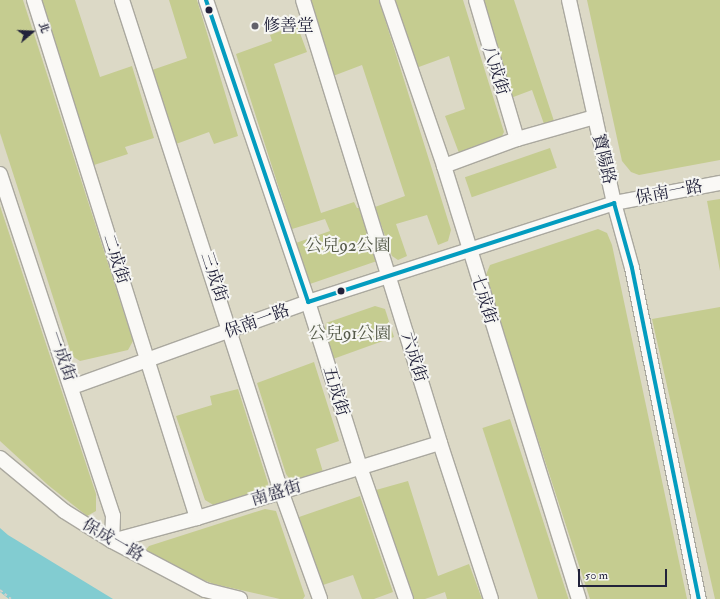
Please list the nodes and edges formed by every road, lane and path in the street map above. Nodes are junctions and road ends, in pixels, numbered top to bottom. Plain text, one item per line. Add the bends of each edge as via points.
1 (34, 0) edge
2 (122, 0) edge
3 (206, 0) edge
4 (303, 0) edge
5 (387, 0) edge
6 (476, 0) edge
7 (569, 0) edge
8 (595, 117) junction
9 (518, 139) junction
10 (444, 166) junction
11 (0, 174) edge
12 (720, 183) edge
13 (614, 203) junction
14 (469, 250) junction
15 (389, 276) junction
16 (308, 302) junction
17 (231, 330) junction
18 (149, 360) junction
19 (72, 386) junction
20 (440, 443) junction
21 (0, 458) edge
22 (360, 467) junction
23 (281, 491) junction
24 (197, 518) junction
25 (112, 541) junction
26 (0, 590) edge
27 (11, 599) edge
28 (240, 599) edge
29 (320, 599) edge
30 (406, 599) edge
31 (491, 599) edge
32 (578, 599) edge
33 (699, 599) edge

1 - 18 street, 二成街
2 - 17 street, 三成街
3 - 16 street, 五成街
4 - 15 street, 六成街
5 - 10 street, 七成街
6 - 9 street, 八成街
7 - 8 street, 寶陽路
8 - 9 street
8 - 13 street, 寶陽路
9 - 10 street
10 - 14 street, 七成街
11 - 19 street, 一成街
12 - 13 street, 保南一路
13 - 14 street, 保南一路
13 - 33 street, 寶陽路 via 632,268
14 - 15 street, 保南一路
14 - 32 street, 七成街
15 - 16 street, 保南一路
15 - 20 street, 六成街
16 - 17 street, 保南一路
16 - 22 street, 五成街
17 - 18 street, 保南一路
17 - 23 street, 三成街
18 - 19 street, 保南一路
18 - 24 street, 二成街
19 - 25 street, 一成街 via 113,516
20 - 22 street, 南盛街
20 - 31 street, 六成街
21 - 25 street, 保成一路 via 64,511
22 - 23 street, 南盛街
22 - 30 street, 五成街
23 - 24 street, 南盛街
23 - 29 street, 三成街
24 - 25 street, 南盛街
25 - 28 street, 保成一路 via 205,590
26 - 27 path

